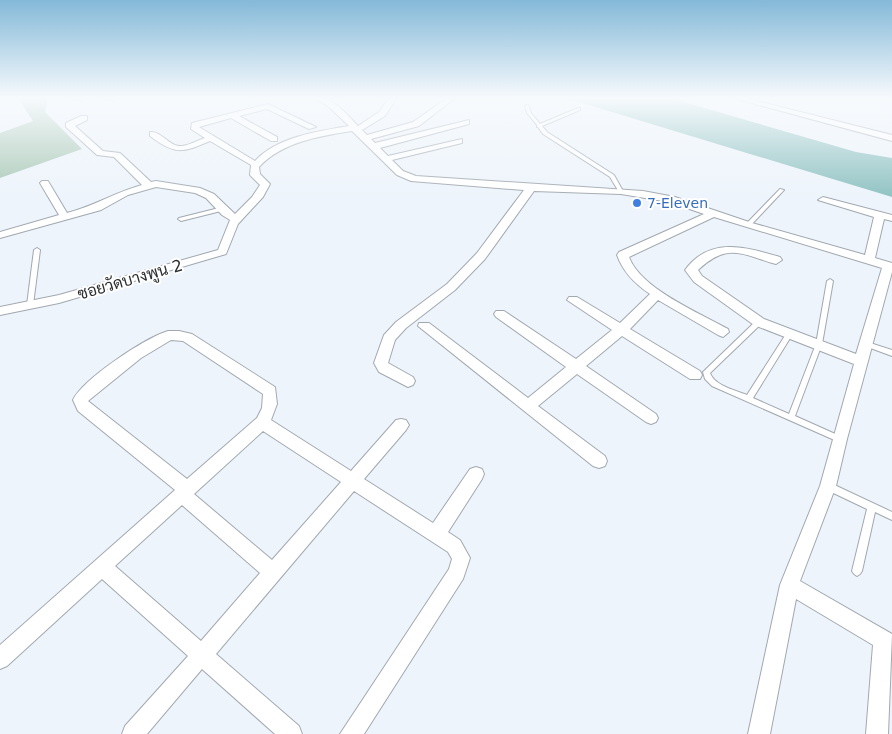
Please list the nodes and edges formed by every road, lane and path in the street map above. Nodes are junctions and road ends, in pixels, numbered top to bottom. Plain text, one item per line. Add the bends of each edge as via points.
1 (77, 132) edge
2 (203, 132) edge
3 (263, 132) edge
4 (354, 132) edge
5 (358, 132) edge
6 (427, 132) edge
7 (545, 132) edge
8 (870, 132) edge
9 (153, 134) dead end
10 (212, 138) junction
11 (892, 138) edge
12 (274, 139) dead end
13 (459, 141) dead end
14 (372, 147) junction
15 (385, 159) junction
16 (256, 164) junction
17 (45, 183) dead end
18 (148, 185) junction
19 (531, 188) junction
20 (782, 190) dead end
21 (621, 191) junction
22 (823, 200) dead end
23 (222, 209) junction
24 (712, 214) junction
25 (880, 215) junction
26 (64, 216) junction
27 (236, 218) junction
28 (892, 218) edge
29 (181, 219) dead end
30 (748, 225) junction
31 (0, 235) edge
32 (38, 250) dead end
33 (776, 260) dead end
34 (869, 260) junction
35 (890, 267) edge
36 (830, 281) dead end
37 (657, 294) junction
38 (573, 300) dead end
39 (30, 305) junction
40 (0, 311) edge
41 (500, 314) dead end
42 (759, 322) junction
43 (424, 326) dead end
44 (621, 330) junction
45 (723, 332) dead end
46 (790, 333) junction
47 (818, 344) junction
48 (866, 344) junction
49 (892, 353) edge
50 (861, 360) junction
51 (576, 366) junction
52 (695, 375) dead end
53 (408, 381) dead end
54 (748, 399) junction
55 (528, 406) junction
56 (651, 418) dead end
57 (791, 418) junction
58 (262, 422) junction
59 (401, 425) dead end
60 (839, 439) junction
61 (599, 460) dead end
62 (476, 474) dead end
63 (353, 482) junction
64 (828, 486) junction
65 (186, 493) junction
66 (872, 506) junction
67 (892, 516) edge
68 (436, 534) junction
69 (101, 566) junction
70 (857, 571) dead end
71 (274, 573) junction
72 (789, 585) junction
73 (887, 642) edge
74 (202, 655) junction
75 (0, 659) edge
76 (133, 734) edge
77 (291, 734) edge
78 (350, 734) edge
79 (759, 734) edge
80 (877, 734) edge

1 - 18 street via 100,153 117,155
2 - 10 street
3 - 12 street
4 - 16 street via 314,135 273,151
5 - 14 street
6 - 14 street
7 - 21 lane via 612,176
8 - 11 street
9 - 10 street via 180,150
10 - 16 street
13 - 15 street
14 - 15 street
15 - 19 street via 400,173 414,179
16 - 27 street, ซอยวัดบางพูน 2 via 256,174 265,184 262,193
17 - 26 street
18 - 23 street via 172,184 197,190 210,196
18 - 26 street via 97,208
19 - 21 street
19 - 53 street via 481,256 451,287 389,338 380,363
20 - 30 lane
21 - 24 street via 671,199
22 - 25 street
23 - 27 street
23 - 29 lane
24 - 30 street
24 - 37 street via 623,256 630,273
25 - 28 street
25 - 34 street
26 - 31 street
27 - 39 street, ซอยวัดบางพูน 2 via 222,252
30 - 34 street
32 - 39 lane
33 - 42 street via 744,250 720,250 691,270 698,279
34 - 35 street
35 - 48 street
36 - 47 lane
37 - 44 street
37 - 45 street
38 - 44 street
39 - 40 street, ซอยวัดบางพูน 2
41 - 51 street
42 - 46 street
42 - 54 lane via 706,372 714,384
43 - 55 street
44 - 51 street
44 - 52 street
46 - 47 street
46 - 54 lane
47 - 50 street
47 - 57 lane
48 - 49 lane
48 - 50 street
50 - 60 street
51 - 55 street
51 - 56 street
54 - 57 lane
55 - 61 street
57 - 60 lane
58 - 63 street
58 - 65 street
58 - 65 street via 270,405 270,392 187,337 177,334 163,337 85,393 80,400 83,407
59 - 63 street
60 - 64 street
62 - 68 street
63 - 68 street
63 - 71 street
64 - 66 lane
64 - 72 street
65 - 69 street
65 - 71 street
66 - 67 lane
66 - 70 lane
68 - 78 street via 454,546 461,558 457,573
69 - 74 street
69 - 75 street
71 - 74 street
72 - 73 street
72 - 79 street
73 - 80 street
74 - 76 street
74 - 77 street

